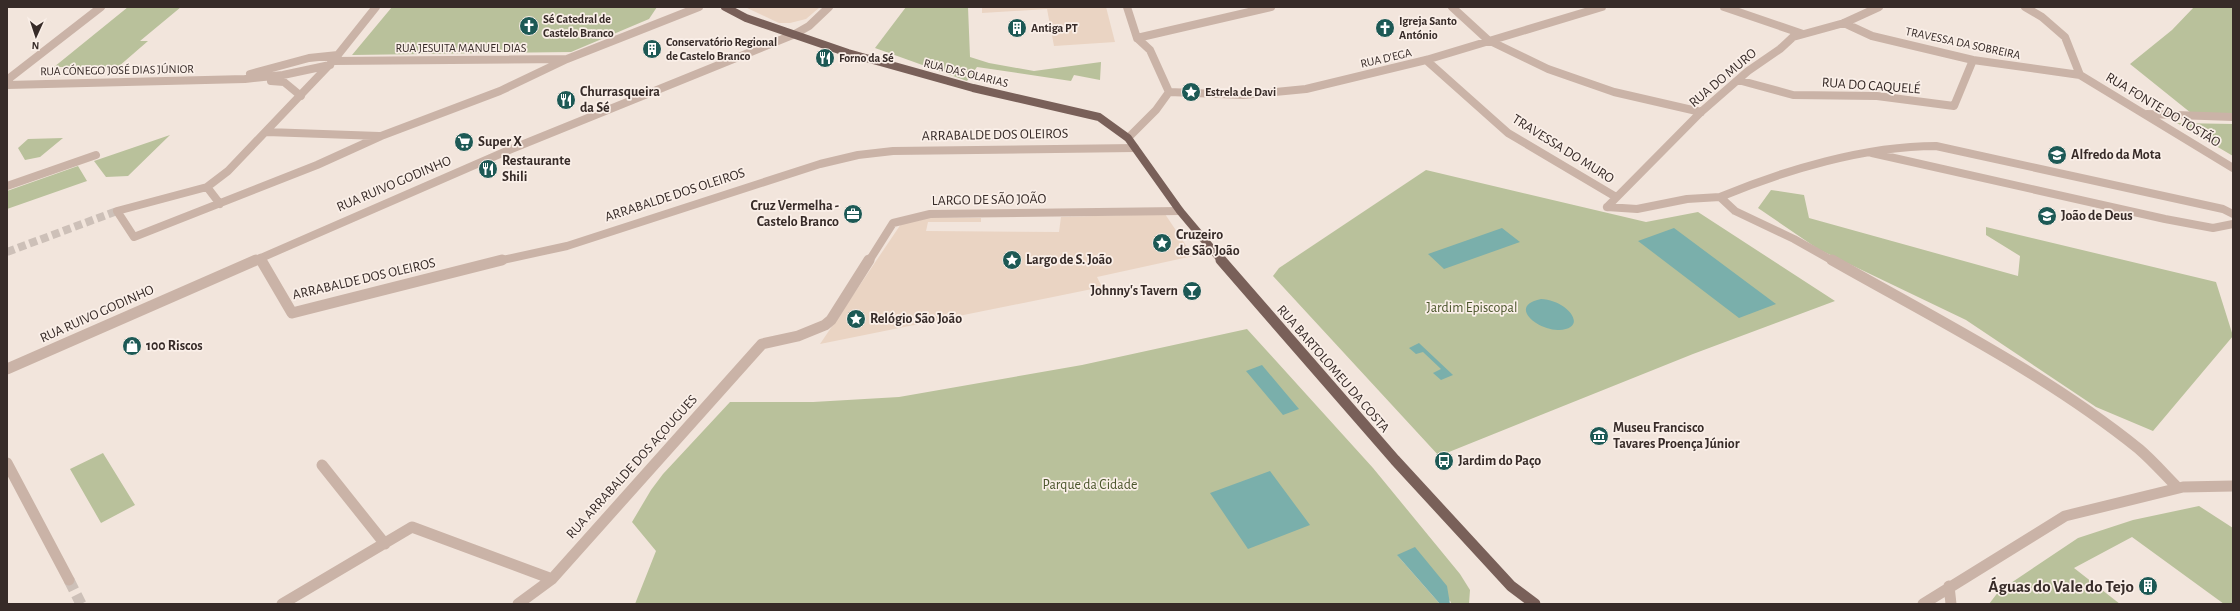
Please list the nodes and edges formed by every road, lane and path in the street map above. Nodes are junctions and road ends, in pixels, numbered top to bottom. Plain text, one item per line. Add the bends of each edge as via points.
1 (101, 7) edge
2 (376, 7) edge
3 (698, 7) edge
4 (725, 7) edge
5 (829, 7) edge
6 (1127, 7) edge
7 (1270, 7) edge
8 (1452, 7) edge
9 (1602, 7) edge
10 (1724, 7) edge
11 (1879, 7) edge
12 (2025, 7) edge
13 (1844, 23) junction
14 (795, 34) junction
15 (1803, 34) junction
16 (1137, 38) junction
17 (1488, 40) junction
18 (567, 59) junction
19 (334, 60) junction
20 (1426, 60) junction
21 (1973, 60) junction
22 (2080, 75) junction
23 (245, 79) junction
24 (7, 80) edge
25 (227, 80) junction
26 (1738, 80) junction
27 (7, 85) edge
28 (1169, 92) junction
29 (301, 96) junction
30 (1701, 112) junction
31 (2146, 114) junction
32 (2233, 117) edge
33 (267, 132) junction
34 (381, 136) junction
35 (1128, 138) junction
36 (1135, 148) junction
37 (1867, 152) junction
38 (96, 155) dead end
39 (2233, 168) edge
40 (7, 186) edge
41 (206, 187) junction
42 (1616, 197) junction
43 (1720, 198) junction
44 (220, 204) junction
45 (1180, 211) junction
46 (2233, 214) edge
47 (2233, 224) edge
48 (260, 258) junction
49 (762, 344) joint
50 (7, 369) edge
51 (7, 463) edge
52 (322, 465) dead end
53 (2233, 486) edge
54 (2178, 488) junction
55 (385, 544) junction
56 (552, 579) junction
57 (69, 580) tunnel mouth
58 (1949, 586) junction
59 (282, 604) edge
60 (518, 604) edge
61 (1535, 604) edge
62 (1922, 604) edge
63 (1951, 604) edge

1 - 24 street
2 - 19 street
3 - 18 street, RUA JESUITA MANUEL DIAS
4 - 14 main road, RUA DAS OLARIAS via 746,18
5 - 14 street, RUA RUIVO GODINHO via 809,26
6 - 16 street
7 - 16 street
8 - 17 street
9 - 17 street, RUA D'EGA
10 - 15 street
11 - 13 street, RUA DO MURO
12 - 22 street via 2042,17 2065,37
13 - 15 street, RUA DO MURO
13 - 21 street, TRAVESSA DA SOBREIRA via 1872,36
14 - 35 main road, RUA DAS OLARIAS via 848,53 958,84 1099,117
14 - 48 street, RUA RUIVO GODINHO via 515,147
15 - 26 street, RUA DO MURO via 1793,37
16 - 28 street via 1150,50
17 - 20 street, RUA D'EGA
17 - 30 street via 1548,69 1614,92
18 - 19 street, RUA JESUITA MANUEL DIAS
18 - 34 street via 500,91
19 - 23 street, RUA CÓNEGO JOSÉ DIAS JÚNIOR via 283,75
19 - 25 street, RUA CÓNEGO JOSÉ DIAS JÚNIOR via 309,58
19 - 29 street
20 - 28 street, RUA D'EGA via 1306,89 1277,93 1243,95
20 - 42 street, TRAVESSA DO MURO via 1508,133
21 - 22 street, TRAVESSA DA SOBREIRA
21 - 26 street, RUA DO CAQUELÉ via 1954,106 1877,96 1793,95
22 - 31 street, RUA FONTE DO TOSTÃO
23 - 25 street, RUA CÓNEGO JOSÉ DIAS JÚNIOR
23 - 29 street, RUA CÓNEGO JOSÉ DIAS JÚNIOR via 284,82
25 - 27 street, RUA CÓNEGO JOSÉ DIAS JÚNIOR
26 - 30 street, RUA DO MURO
28 - 35 street via 1156,110
29 - 33 street
30 - 42 street, RUA DO MURO
31 - 32 street
31 - 39 street, RUA FONTE DO TOSTÃO
33 - 34 street
33 - 41 street via 228,171
34 - 44 street
35 - 36 main road, RUA BARTOLOMEU DA COSTA
36 - 45 main road, RUA BARTOLOMEU DA COSTA
36 - 48 street, ARRABALDE DOS OLEIROS via 893,151 858,155 772,178 566,246 292,313
37 - 43 street via 1737,190
37 - 46 street via 1910,145 1936,146 2223,209
37 - 47 street via 2165,219 2213,228
38 - 40 street
41 - 44 street
41 - 44 street via 117,211 134,237
42 - 43 street, RUA DO MURO via 1607,207 1637,209 1687,199
43 - 54 street via 1735,211 1794,240 1994,352 2073,402 2140,450
45 - 49 street, LARGO DE SÃO JOÃO via 930,214 893,222 825,326 787,339
45 - 61 main road, RUA BARTOLOMEU DA COSTA via 1247,292 1395,460 1511,586
48 - 50 street, RUA RUIVO GODINHO
49 - 56 street, RUA ARRABALDE DOS AÇOUGUES
51 - 57 street
52 - 55 street
53 - 54 street
54 - 58 street via 2066,516
55 - 56 street via 412,527
55 - 59 street
56 - 60 street, RUA ARRABALDE DOS AÇOUGUES
58 - 62 street
58 - 63 street

